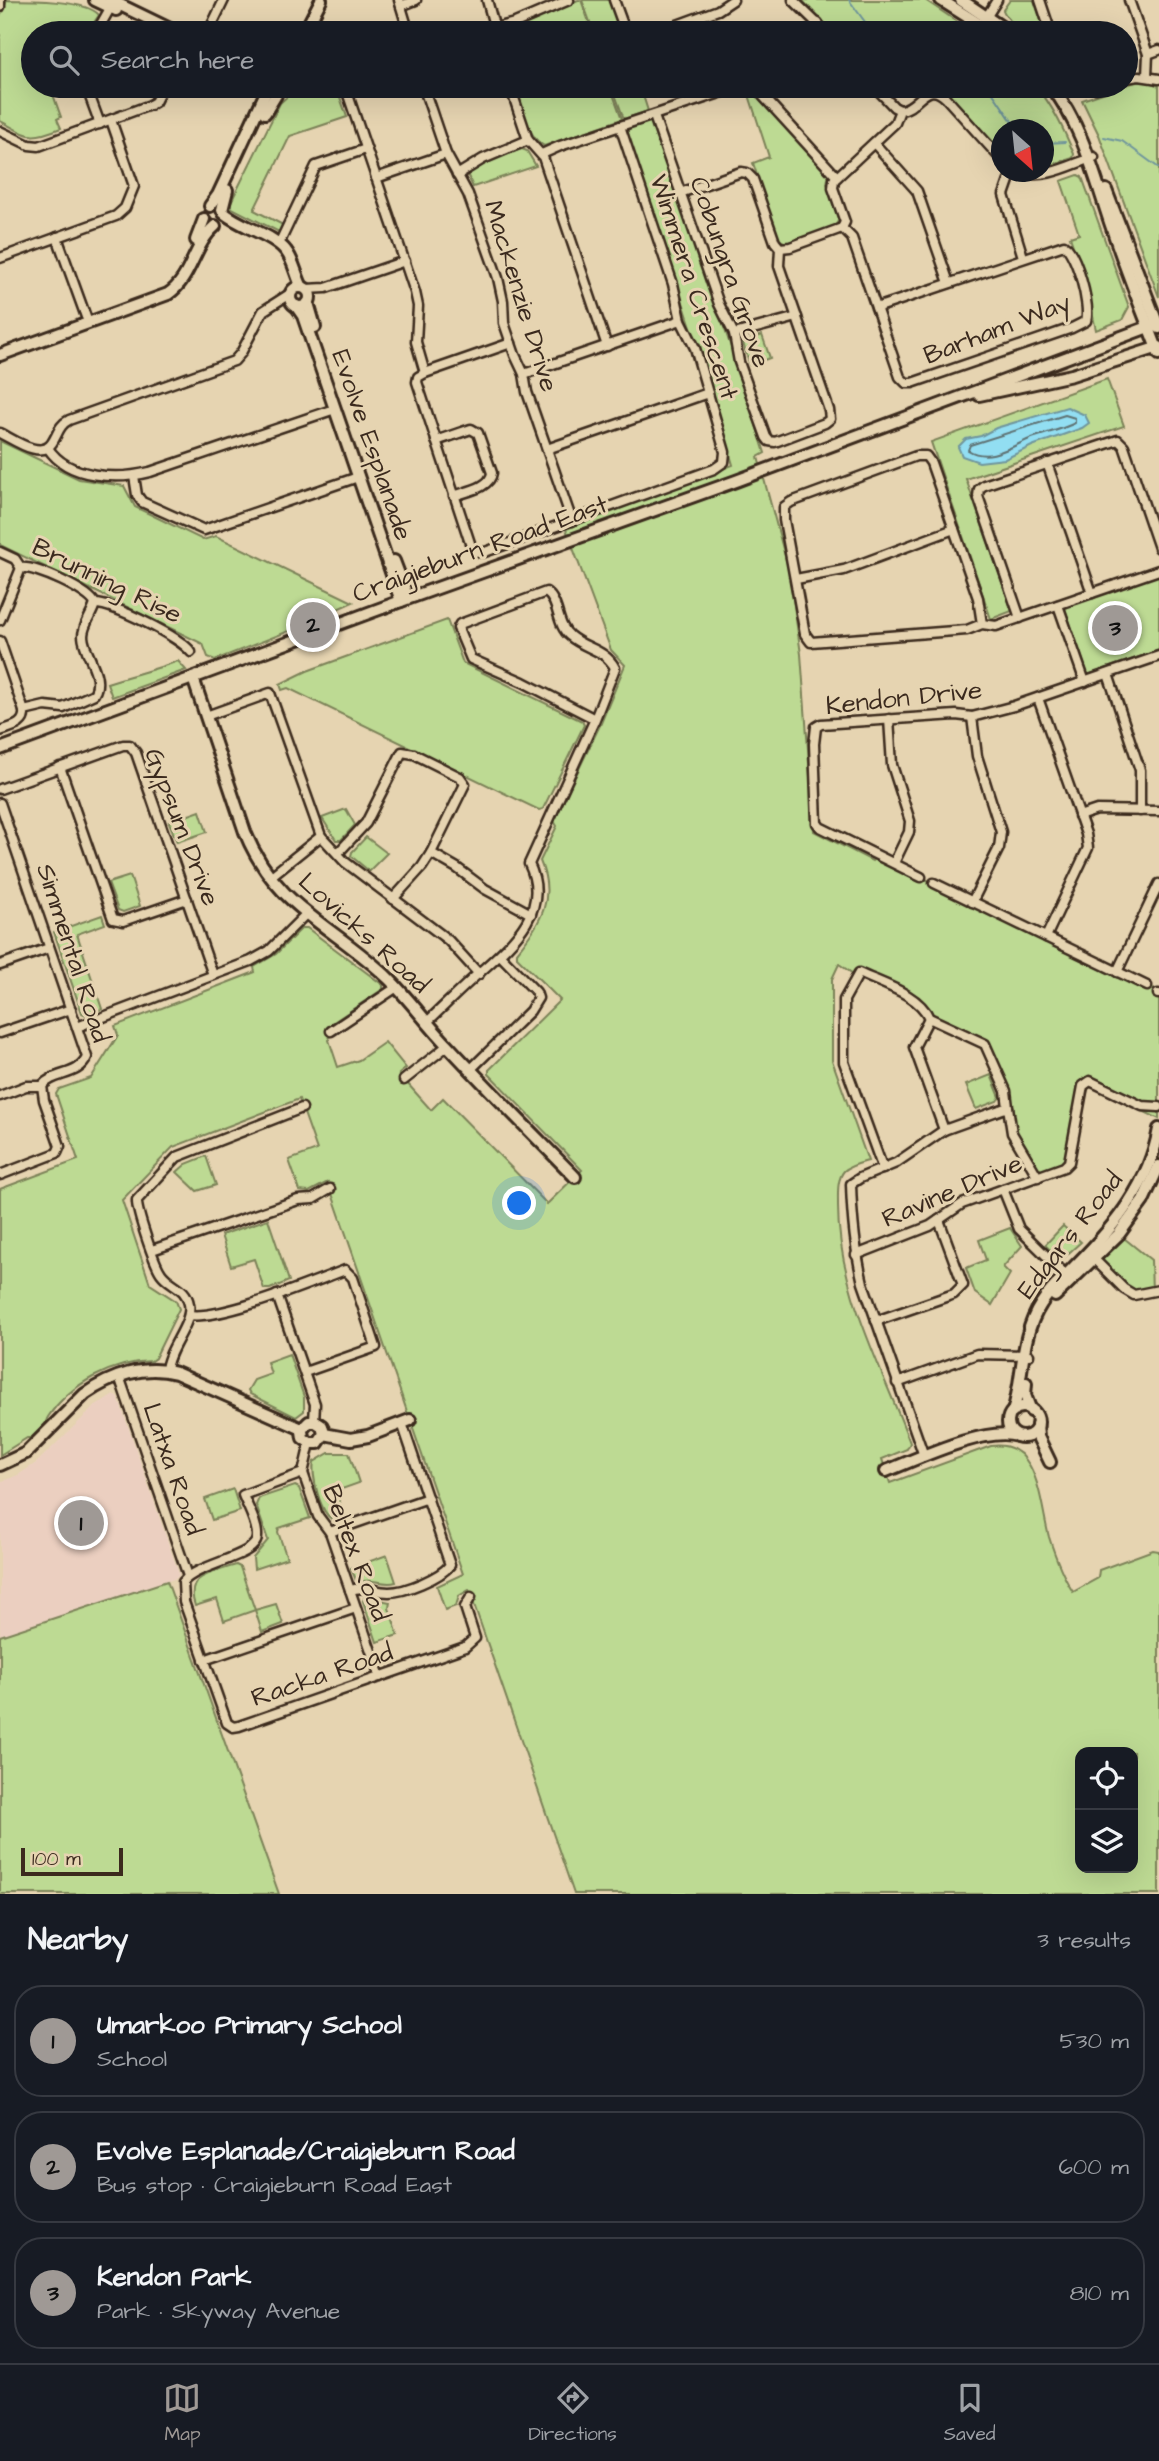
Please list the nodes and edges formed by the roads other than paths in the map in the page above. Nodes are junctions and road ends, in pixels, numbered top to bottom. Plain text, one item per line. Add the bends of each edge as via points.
1 (0, 0) edge
2 (95, 0) edge
3 (223, 0) edge
4 (313, 0) edge
5 (321, 0) edge
6 (416, 0) edge
7 (487, 0) edge
8 (569, 0) edge
9 (614, 0) edge
10 (733, 0) edge
11 (793, 0) edge
12 (942, 0) edge
13 (961, 0) edge
14 (997, 0) edge
15 (1041, 0) edge
16 (1129, 0) edge
17 (112, 2) edge
18 (400, 3) edge
19 (0, 7) edge
20 (102, 21) edge
21 (143, 21) edge
22 (152, 21) edge
23 (213, 21) edge
24 (303, 21) edge
25 (310, 21) edge
26 (405, 21) edge
27 (493, 21) edge
28 (520, 21) edge
29 (622, 21) edge
30 (688, 21) edge
31 (816, 21) edge
32 (984, 21) junction
33 (1047, 21) edge
34 (1136, 21) edge
35 (1138, 26) edge
36 (1159, 50) edge
37 (1148, 54) junction
38 (1147, 76) junction
39 (1138, 77) edge
40 (1159, 79) edge
41 (90, 98) edge
42 (156, 98) edge
43 (264, 98) edge
44 (264, 98) edge
45 (349, 98) edge
46 (427, 98) edge
47 (514, 98) edge
48 (706, 98) edge
49 (765, 98) edge
50 (885, 98) edge
51 (920, 98) edge
52 (946, 98) edge
53 (1059, 98) edge
54 (1065, 98) edge
55 (900, 110) junction
56 (654, 116) junction
57 (111, 120) junction
58 (100, 124) junction
59 (620, 126) junction
60 (0, 131) edge
61 (528, 140) junction
62 (874, 143) junction
63 (991, 148) edge
64 (366, 149) junction
65 (446, 154) junction
66 (542, 155) junction
67 (1092, 158) junction
68 (1054, 172) edge
69 (457, 175) junction
70 (837, 177) junction
71 (376, 178) junction
72 (1009, 182) edge
73 (680, 193) junction
74 (210, 206) junction
75 (220, 218) junction
76 (204, 219) junction
77 (842, 228) junction
78 (57, 237) junction
79 (279, 244) junction
80 (780, 248) junction
81 (1023, 257) junction
82 (0, 258) edge
83 (405, 261) junction
84 (949, 283) junction
85 (326, 288) junction
86 (297, 295) junction
87 (309, 302) junction
88 (876, 308) junction
89 (86, 317) junction
90 (797, 317) junction
91 (681, 320) junction
92 (1156, 325) edge
93 (734, 334) junction
94 (510, 343) junction
95 (607, 346) junction
96 (0, 348) edge
97 (1158, 350) edge
98 (0, 355) edge
99 (524, 374) junction
100 (422, 375) junction
101 (708, 393) junction
102 (937, 406) junction
103 (338, 408) junction
104 (0, 433) edge
105 (436, 441) junction
106 (48, 448) junction
107 (547, 449) junction
108 (1047, 463) junction
109 (134, 476) junction
110 (361, 476) junction
111 (454, 496) junction
112 (572, 521) junction
113 (954, 529) junction
114 (1159, 548) edge
115 (0, 552) edge
116 (21, 568) junction
117 (1159, 570) edge
118 (796, 579) junction
119 (1093, 593) junction
120 (404, 600) junction
121 (95, 604) junction
122 (1058, 605) junction
123 (1020, 618) junction
124 (0, 620) edge
125 (982, 624) junction
126 (0, 641) edge
127 (191, 652) dead end
128 (1159, 656) edge
129 (1108, 674) junction
130 (193, 678) junction
131 (1084, 682) junction
132 (1038, 698) junction
133 (24, 710) junction
134 (206, 716) junction
135 (972, 717) junction
136 (595, 719) junction
137 (889, 719) junction
138 (0, 731) edge
139 (0, 749) edge
140 (60, 767) junction
141 (0, 789) edge
142 (0, 803) edge
143 (1140, 811) junction
144 (1159, 811) edge
145 (1079, 816) junction
146 (321, 836) junction
147 (338, 853) junction
148 (431, 853) junction
149 (894, 863) junction
150 (270, 877) junction
151 (921, 877) dead end
152 (934, 883) dead end
153 (1159, 884) edge
154 (187, 899) junction
155 (393, 899) junction
156 (972, 902) junction
157 (306, 914) junction
158 (531, 914) junction
159 (1046, 937) junction
160 (49, 948) junction
161 (500, 955) junction
162 (0, 965) edge
163 (1117, 972) junction
164 (479, 974) junction
165 (213, 975) junction
166 (1147, 986) dead end
167 (397, 987) junction
168 (71, 1009) junction
169 (929, 1018) junction
170 (427, 1022) junction
171 (78, 1027) junction
172 (331, 1031) dead end
173 (0, 1033) edge
174 (447, 1045) junction
175 (470, 1070) junction
176 (404, 1080) dead end
177 (42, 1086) junction
178 (0, 1096) edge
179 (1008, 1107) junction
180 (1159, 1107) edge
181 (303, 1108) dead end
182 (1159, 1129) edge
183 (944, 1130) junction
184 (1159, 1166) edge
185 (883, 1169) junction
186 (0, 1175) edge
187 (575, 1177) dead end
188 (1038, 1177) junction
189 (330, 1189) dead end
190 (1003, 1189) junction
191 (939, 1220) junction
192 (152, 1250) junction
193 (856, 1255) junction
194 (1094, 1259) junction
195 (1069, 1278) junction
196 (1159, 1290) edge
197 (277, 1295) junction
198 (189, 1315) junction
199 (876, 1321) junction
200 (1026, 1355) junction
201 (166, 1371) junction
202 (305, 1372) junction
203 (119, 1376) junction
204 (897, 1382) junction
205 (1031, 1411) junction
206 (1012, 1413) junction
207 (314, 1421) junction
208 (406, 1422) joint
209 (1037, 1424) junction
210 (302, 1430) junction
211 (324, 1434) junction
212 (981, 1436) junction
213 (1019, 1436) junction
214 (310, 1443) junction
215 (924, 1456) junction
216 (0, 1465) edge
217 (886, 1471) dead end
218 (303, 1473) junction
219 (428, 1498) junction
220 (330, 1532) junction
221 (188, 1576) junction
222 (350, 1590) junction
223 (471, 1597) dead end
224 (356, 1608) junction
225 (204, 1660) junction
226 (380, 1676) junction

1 - 19 street
2 - 17 street
3 - 23 street
4 - 24 street
5 - 25 street
6 - 18 street
7 - 27 street
8 - 28 street
9 - 29 street
10 - 30 street
11 - 31 street
12 - 32 street
13 - 32 street
14 - 32 street
15 - 33 street
16 - 34 street
17 - 20 street
17 - 21 street
17 - 22 street
18 - 26 street
35 - 37 street
36 - 37 street
37 - 38 street
38 - 39 street
38 - 40 street
41 - 58 street
42 - 57 street via 153,104
43 - 74 street
44 - 75 street
45 - 64 street
46 - 65 street, Mackenzie Drive
47 - 61 street
48 - 56 street
49 - 70 street
50 - 55 street
51 - 55 street
52 - 63 street
53 - 67 street
54 - 67 street
55 - 62 street via 895,123
56 - 59 street
56 - 73 street, Cobungra Grove
57 - 58 street
57 - 78 street via 133,193 119,215
58 - 60 street via 36,146
59 - 66 street
59 - 91 street, Wimmera Crescent
61 - 66 street
61 - 69 street
62 - 70 street
62 - 84 street via 917,191
64 - 71 street
64 - 79 street via 316,166
65 - 69 street, Mackenzie Drive
65 - 71 street
66 - 95 street
67 - 68 street
67 - 92 street
69 - 94 street, Mackenzie Drive via 501,290
70 - 77 street via 833,185 844,219
71 - 83 street
72 - 81 street via 1004,195
73 - 80 street via 747,173
73 - 93 street, Cobungra Grove
74 - 75 street via 218,206
74 - 76 street
75 - 76 street via 208,225
75 - 79 street
75 - 86 street, Evolve Esplanade via 277,251
75 - 98 street via 203,239 181,283 168,294
76 - 89 street via 169,286
77 - 80 street
77 - 88 street via 852,238
78 - 82 street
78 - 89 street
79 - 86 street, Evolve Esplanade via 289,255
80 - 90 street via 779,266
81 - 84 street, Barham Way
81 - 88 street, Barham Way via 1060,245 1068,247 1084,295 1088,316 1084,323 906,383
83 - 85 street
83 - 100 street via 417,299 416,342
84 - 88 street, Barham Way
85 - 86 street
85 - 87 street
86 - 87 street via 303,307
86 - 103 street, Evolve Esplanade
86 - 106 street via 261,313 236,360 69,420
87 - 103 street, Evolve Esplanade
89 - 96 street
90 - 93 street
90 - 93 street, Cobungra Grove via 830,413 820,426 779,441 769,441 763,432
91 - 95 street
91 - 101 street, Wimmera Crescent
92 - 97 street
92 - 102 street, Craigieburn Road East
94 - 99 street, Mackenzie Drive
94 - 100 street
95 - 99 street
97 - 102 street, Craigieburn Road East
99 - 107 street, Mackenzie Drive
100 - 105 street via 417,382
101 - 107 street
101 - 112 street, Wimmera Crescent via 725,452 723,461 714,469
102 - 120 street, Craigieburn Road East
103 - 109 street
103 - 110 street, Evolve Esplanade
104 - 106 street via 33,449
105 - 111 street
105 - 111 street via 475,429 492,473 487,484
106 - 109 street via 58,460 78,469
107 - 112 street, Mackenzie Drive
108 - 114 street via 1111,441 1121,442
108 - 119 street
108 - 123 street via 978,491
109 - 110 street via 136,495 142,502 201,530
110 - 120 street, Evolve Esplanade
111 - 112 street via 477,552
113 - 118 street via 839,571
113 - 118 street via 930,460 919,455 786,505 784,520
113 - 125 street via 978,598
115 - 116 street, Brunning Rise via 15,559
116 - 121 street, Brunning Rise via 36,569 91,596
116 - 124 street
117 - 119 street
118 - 125 street via 809,641 967,630
119 - 122 street
120 - 130 street, Craigieburn Road East
121 - 127 street, Brunning Rise via 112,607 178,639
121 - 133 street via 83,633 97,680 94,694 63,708
122 - 123 street
122 - 131 street
123 - 125 street via 996,626
126 - 133 street
128 - 129 street, Kendon Drive
129 - 131 street, Kendon Drive
129 - 143 street via 1140,770
130 - 134 street, Lovicks Road
130 - 139 street, Craigieburn Road East
131 - 132 street, Kendon Drive
132 - 135 street, Kendon Drive
132 - 145 street
133 - 138 street via 22,722
134 - 146 street via 270,693
134 - 150 street, Lovicks Road via 245,832
135 - 137 street, Kendon Drive
135 - 156 street via 976,756 1001,832 999,848
136 - 136 street via 471,659 458,628 546,592 569,636 602,653 615,668
136 - 158 street via 529,864 537,892
137 - 149 street via 892,765 910,821
137 - 149 street, Kendon Drive via 818,726 814,757 820,827
140 - 141 street, Gypsum Drive
140 - 154 street, Gypsum Drive via 130,745
140 - 154 street via 111,917 123,921
142 - 160 street, Simmental Road
143 - 144 street
143 - 145 street via 1097,810
145 - 159 street via 1088,848
146 - 147 street
146 - 150 street
147 - 148 street via 366,823 399,755 408,752 460,777 465,784
147 - 155 street
148 - 155 street
148 - 158 street
149 - 151 street, Kendon Drive
150 - 157 street, Lovicks Road
152 - 156 street
153 - 163 street
154 - 165 street, Gypsum Drive
155 - 164 street via 448,940
156 - 159 street
157 - 165 street via 269,951
157 - 167 street, Lovicks Road
158 - 161 street via 522,932
159 - 163 street
160 - 162 street
160 - 168 street, Simmental Road
161 - 164 street
161 - 175 street via 538,998
163 - 166 street
164 - 170 street
165 - 171 street
167 - 170 street, Lovicks Road
167 - 172 street
168 - 171 street, Simmental Road
168 - 173 street
169 - 179 street via 988,1047
169 - 183 street via 914,1048
169 - 185 street via 915,1001 859,973 844,1000 844,1062
170 - 174 street, Lovicks Road
171 - 177 street, Simmental Road via 86,1061
174 - 175 street, Lovicks Road
174 - 176 street
175 - 187 street, Lovicks Road
177 - 178 street via 26,1086
177 - 186 street via 59,1150
179 - 183 street
179 - 188 street via 1012,1133
180 - 188 street, Ravine Drive via 1142,1106 1090,1081 1083,1086 1069,1162
181 - 192 street via 177,1157 137,1200
182 - 195 street, Edgars Road via 1150,1164 1127,1208
183 - 185 street
184 - 194 street, Edgars Road via 1143,1201
185 - 193 street via 851,1184
188 - 190 street, Ravine Drive
189 - 192 street via 313,1199 298,1200
190 - 191 street, Ravine Drive via 962,1204
190 - 195 street via 1019,1229
191 - 193 street, Ravine Drive
191 - 199 street via 963,1285 954,1294
192 - 198 street via 160,1272 185,1293
193 - 199 street
194 - 195 street, Edgars Road
194 - 196 street via 1134,1295
195 - 200 street, Edgars Road via 1040,1304
197 - 198 street via 206,1316
197 - 202 street
197 - 202 street via 345,1270 353,1278 376,1348
198 - 201 street via 166,1361
199 - 204 street
200 - 204 street via 978,1354
200 - 205 street, Edgars Road via 1025,1395
200 - 206 street, Edgars Road
201 - 203 street
201 - 210 street
202 - 207 street via 315,1404
203 - 216 street via 85,1394 26,1453
203 - 221 street, Latxa Road
204 - 215 street
205 - 206 street via 1022,1408
205 - 209 street
206 - 212 street
206 - 213 street via 1008,1425
207 - 210 street
207 - 211 street
208 - 211 street via 351,1439
208 - 219 street
209 - 213 street via 1031,1434
209 - 213 street via 1046,1464 1035,1446
210 - 214 street
211 - 214 street
212 - 213 street via 1003,1432
212 - 215 street
214 - 218 street, Beltex Road
215 - 217 street
218 - 220 street, Beltex Road via 318,1516
218 - 221 street via 243,1494 258,1536 256,1543 242,1554
219 - 220 street
219 - 222 street via 450,1565 444,1572 395,1591
220 - 222 street, Beltex Road
221 - 225 street, Racka Road via 182,1596
222 - 224 street, Beltex Road
223 - 226 street, Racka Road via 465,1607 475,1637 470,1643
224 - 225 street
224 - 226 street, Beltex Road
225 - 226 street, Racka Road via 227,1723 233,1727

